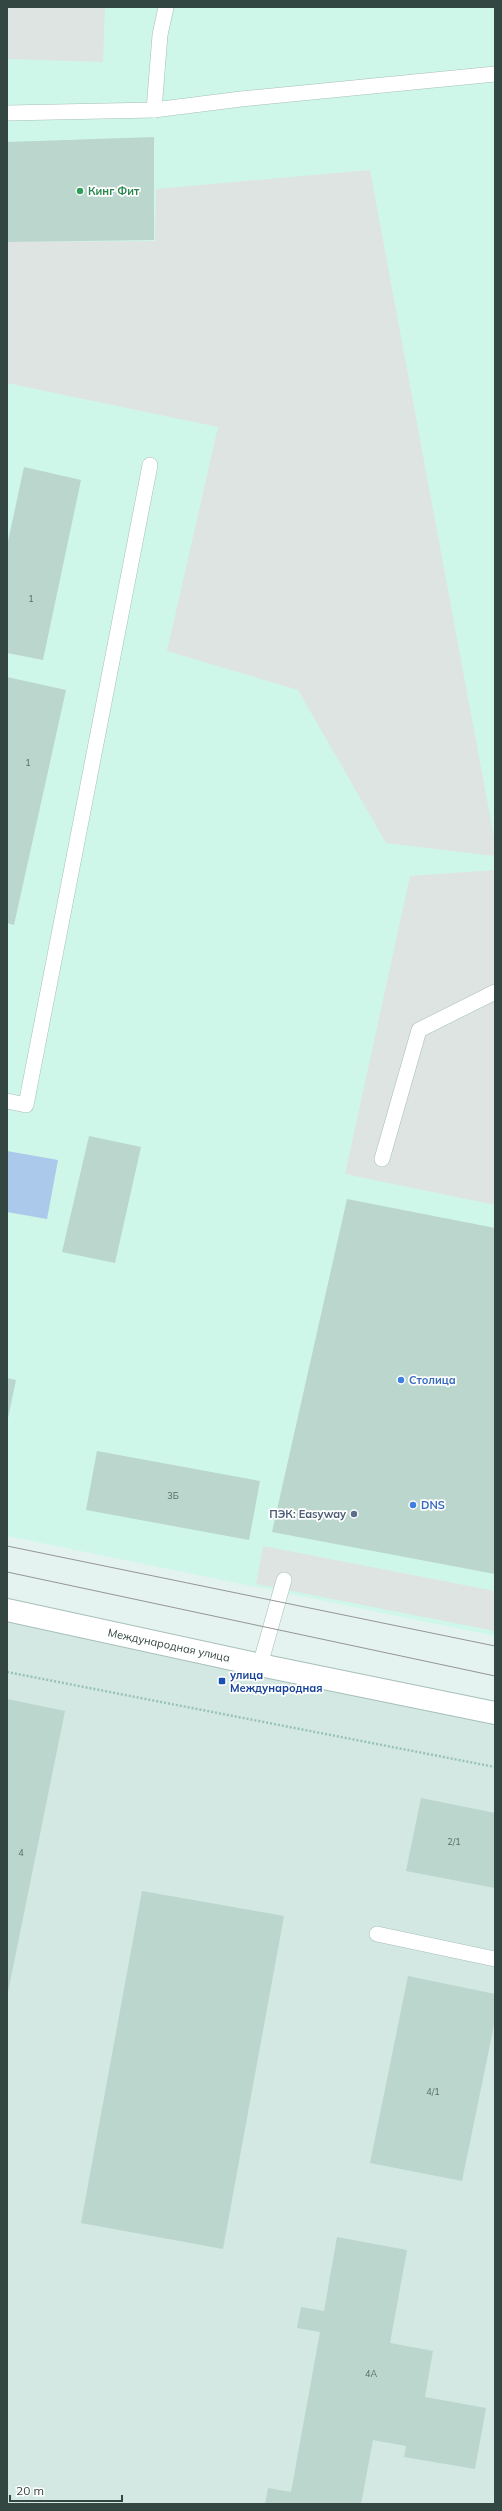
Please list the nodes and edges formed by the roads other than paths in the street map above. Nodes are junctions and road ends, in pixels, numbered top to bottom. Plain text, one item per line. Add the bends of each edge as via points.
1 (166, 7) edge
2 (495, 74) edge
3 (154, 110) junction
4 (7, 112) edge
5 (150, 465) dead end
6 (495, 992) edge
7 (7, 1101) edge
8 (382, 1159) dead end
9 (284, 1580) dead end
10 (7, 1610) edge
11 (260, 1665) junction
12 (495, 1713) edge
13 (377, 1934) dead end
14 (495, 1959) edge

1 - 3 lane via 160,36
2 - 3 lane
3 - 4 lane
5 - 7 lane via 26,1105
6 - 8 lane via 419,1030
9 - 11 lane
10 - 11 street, Международная улица
11 - 12 street, Международная улица
13 - 14 lane

